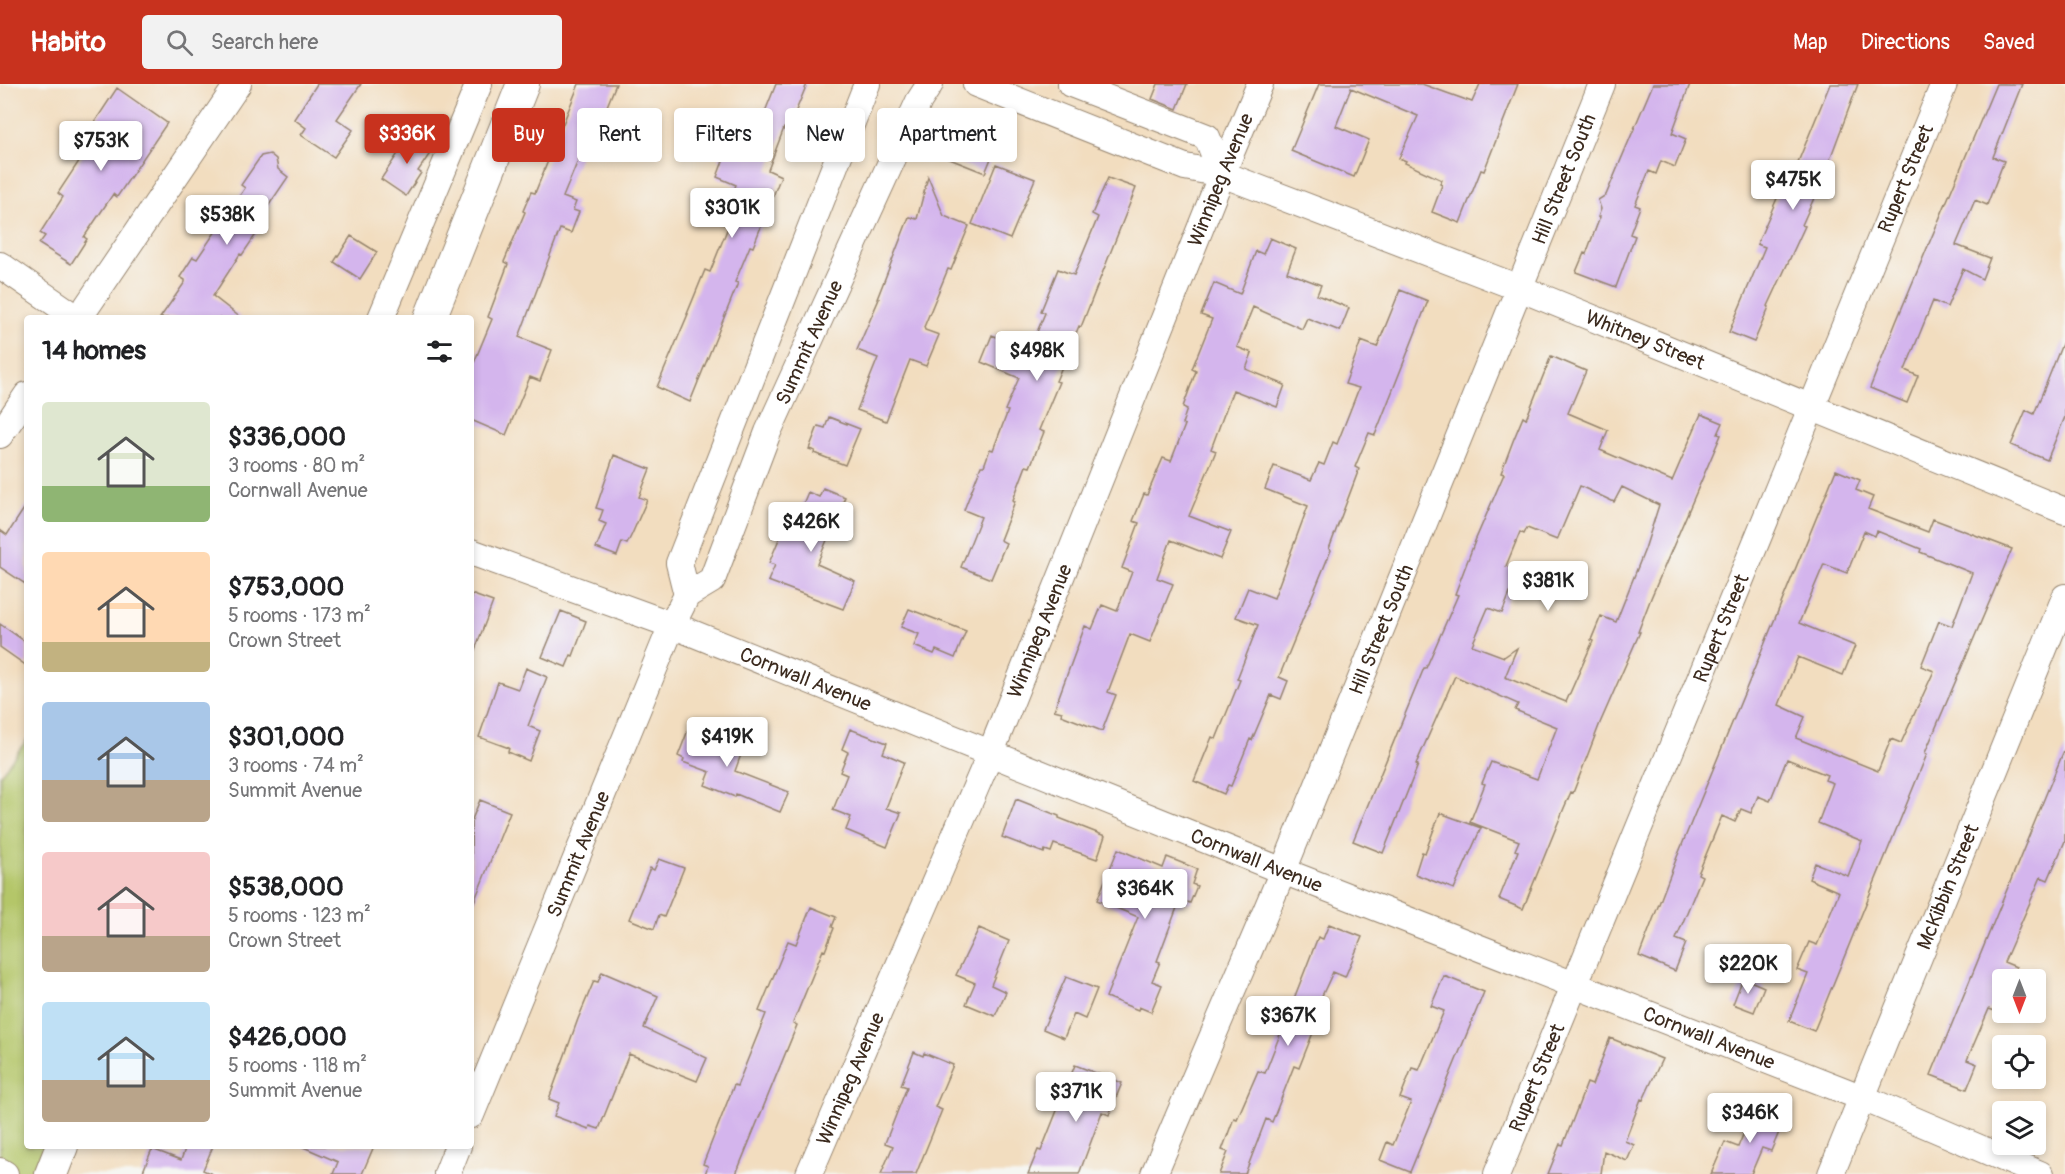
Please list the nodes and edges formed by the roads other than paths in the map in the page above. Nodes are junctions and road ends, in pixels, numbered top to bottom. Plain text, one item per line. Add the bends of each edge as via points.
1 (238, 84) edge
2 (479, 84) edge
3 (523, 84) edge
4 (930, 84) edge
5 (976, 84) edge
6 (1071, 84) edge
7 (1260, 84) edge
8 (1602, 84) edge
9 (1944, 84) edge
10 (863, 94) edge
11 (1222, 174) junction
12 (0, 265) edge
13 (1519, 288) junction
14 (84, 315) edge
15 (87, 315) edge
16 (382, 315) edge
17 (431, 315) edge
18 (24, 399) edge
19 (1812, 407) junction
20 (736, 418) junction
21 (768, 432) junction
22 (0, 435) edge
23 (2065, 511) edge
24 (474, 553) edge
25 (687, 595) junction
26 (2065, 597) edge
27 (672, 625) junction
28 (991, 752) junction
29 (1283, 871) junction
30 (1574, 986) junction
31 (1863, 1098) junction
32 (474, 1108) edge
33 (61, 1149) edge
34 (457, 1149) edge
35 (0, 1171) edge
36 (5, 1174) edge
37 (51, 1174) edge
38 (447, 1174) edge
39 (809, 1174) edge
40 (1154, 1174) edge
41 (1497, 1174) edge
42 (1831, 1174) edge
43 (2040, 1174) edge

1 - 15 street
2 - 16 street
3 - 17 main road
4 - 21 street, Summit Avenue via 914,111
5 - 11 street, Whitney Street via 1185,167
6 - 11 street via 1207,136
7 - 11 street, Winnipeg Avenue
8 - 13 street, Hill Street South
9 - 19 street, Rupert Street
10 - 20 street, Summit Avenue
11 - 13 street, Whitney Street
11 - 28 street, Winnipeg Avenue
12 - 14 street
13 - 19 street, Whitney Street
13 - 29 street, Hill Street South
18 - 22 street
19 - 23 street, Whitney Street
19 - 30 street, Rupert Street
20 - 21 street
20 - 25 street, Summit Avenue via 680,563
21 - 25 street, Summit Avenue via 712,580
24 - 27 street, Cornwall Avenue
25 - 27 street, Summit Avenue
26 - 31 street, McKibbin Street
27 - 28 street, Cornwall Avenue
27 - 32 street, Summit Avenue
28 - 29 street, Cornwall Avenue
28 - 39 street, Winnipeg Avenue
29 - 30 street, Cornwall Avenue
29 - 40 street, Hill Street South
30 - 31 street, Cornwall Avenue
30 - 41 street, Rupert Street
31 - 42 street, McKibbin Street
31 - 43 street, Cornwall Avenue
33 - 37 main road
34 - 38 street
35 - 36 street

